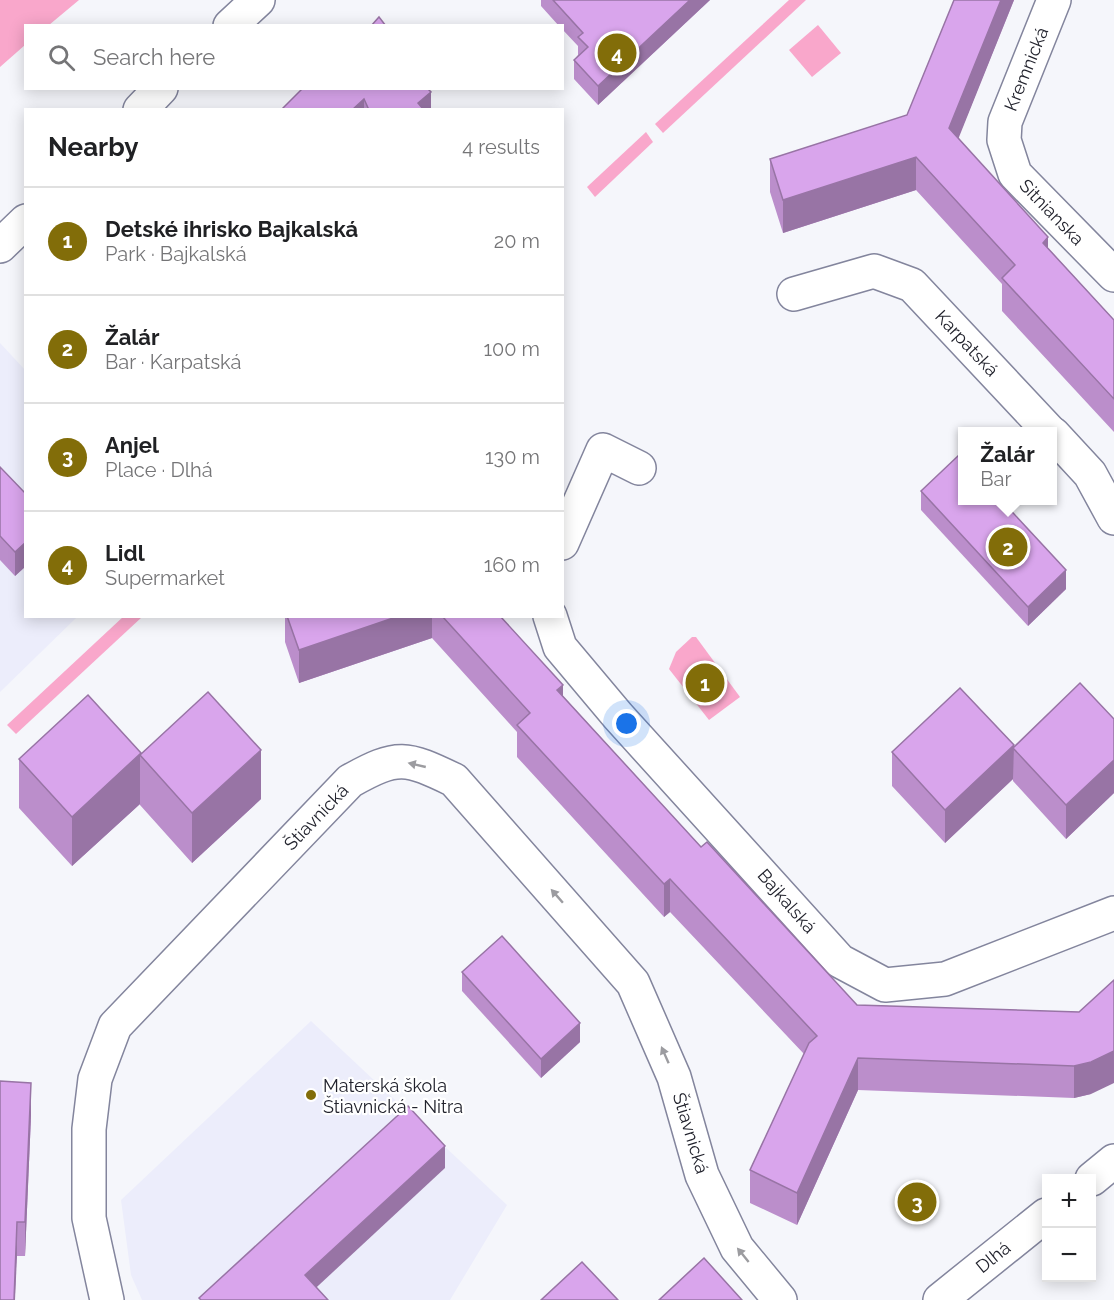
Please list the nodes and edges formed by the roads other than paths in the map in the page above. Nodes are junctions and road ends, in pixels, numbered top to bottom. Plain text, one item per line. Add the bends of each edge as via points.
1 (258, 0) edge
2 (1054, 0) edge
3 (232, 24) edge
4 (159, 90) edge
5 (142, 108) edge
6 (1004, 140) joint
7 (24, 223) edge
8 (0, 246) edge
9 (1114, 275) edge
10 (794, 294) dead end
11 (1046, 427) edge
12 (1057, 438) edge
13 (639, 468) dead end
14 (1114, 518) edge
15 (564, 538) edge
16 (551, 618) edge
17 (1114, 913) edge
18 (1114, 1161) edge
19 (1096, 1176) edge
20 (1042, 1219) edge
21 (107, 1300) edge
22 (780, 1300) edge
23 (940, 1300) edge

1 - 3 street
2 - 6 street, Kremnická via 1005,122
4 - 5 street
6 - 9 street, Sitnianska via 1015,174
7 - 8 street
10 - 11 street, Karpatská via 874,271 912,285
12 - 14 street, Karpatská via 1090,474
13 - 15 street via 603,450
16 - 17 street, Bajkalská via 560,647 618,716 840,961 857,971 885,985 945,979
18 - 19 street
20 - 23 street, Dlhá
22 -> 21 street, Štiavnická via 737,1248 702,1175 674,1077 633,982 454,780 417,762 382,763 350,781 115,1026 95,1079 89,1128 89,1218

